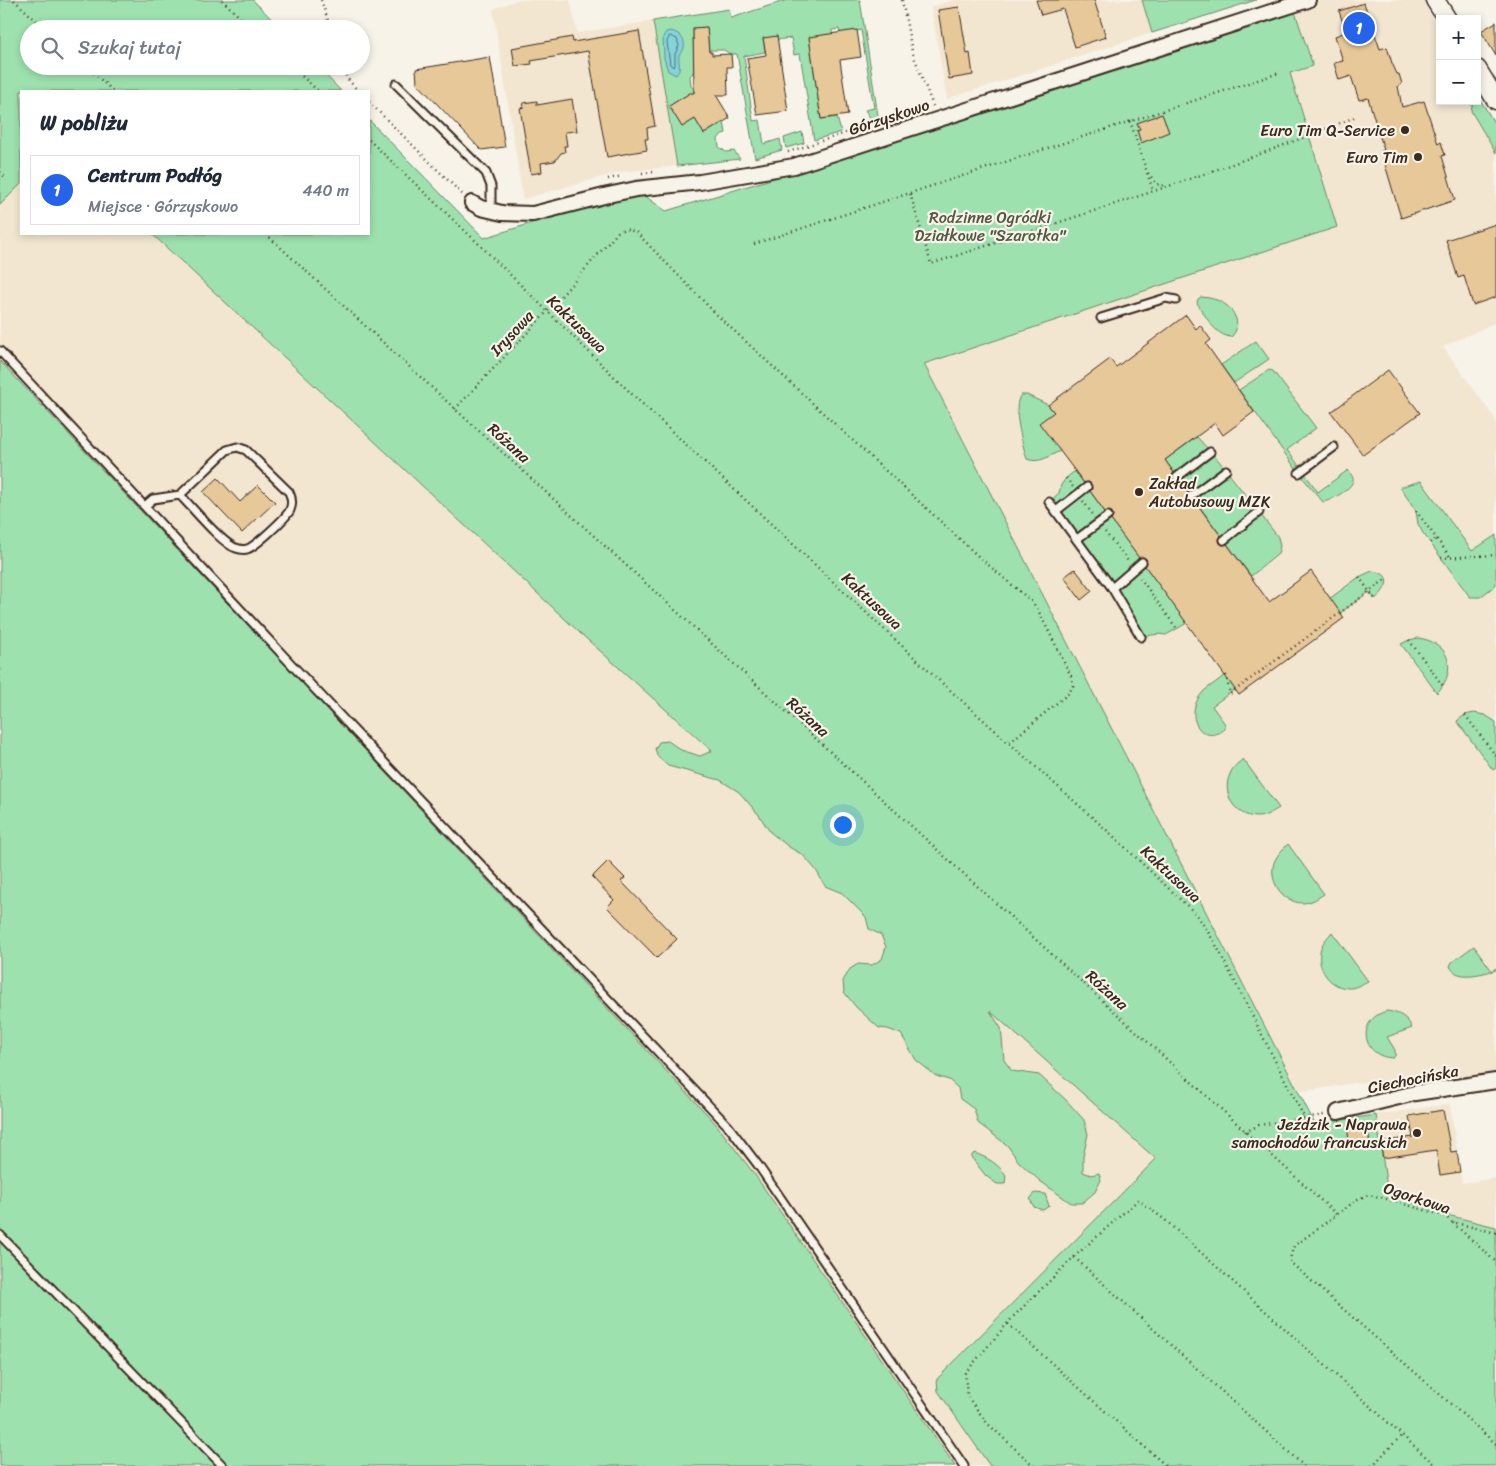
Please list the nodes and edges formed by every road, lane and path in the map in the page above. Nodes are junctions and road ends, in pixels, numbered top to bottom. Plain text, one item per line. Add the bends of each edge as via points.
1 (14, 0) edge
2 (222, 0) edge
3 (321, 0) edge
4 (902, 0) edge
5 (1308, 0) edge
6 (1435, 0) edge
7 (1444, 15) edge
8 (35, 20) edge
9 (243, 20) edge
10 (328, 20) edge
11 (1279, 72) dead end
12 (96, 75) edge
13 (301, 75) edge
14 (346, 75) edge
15 (1486, 75) edge
16 (396, 84) dead end
17 (112, 90) edge
18 (317, 90) edge
19 (357, 90) edge
20 (1496, 100) edge
21 (370, 103) edge
22 (896, 117) dead end
23 (1356, 117) dead end
24 (938, 119) junction
25 (1130, 121) junction
26 (370, 141) edge
27 (784, 153) dead end
28 (657, 171) dead end
29 (1146, 171) junction
30 (0, 172) edge
31 (634, 174) dead end
32 (627, 175) dead end
33 (6, 178) dead end
34 (604, 181) dead end
35 (1166, 186) junction
36 (1153, 191) junction
37 (910, 193) junction
38 (472, 203) joint
39 (491, 211) junction
40 (267, 235) edge
41 (754, 244) dead end
42 (1176, 300) dead end
43 (547, 312) junction
44 (1102, 318) dead end
45 (0, 351) edge
46 (455, 409) junction
47 (1334, 447) dead end
48 (1210, 452) dead end
49 (1226, 470) dead end
50 (1300, 473) dead end
51 (1177, 477) dead end
52 (1066, 478) dead end
53 (1087, 487) dead end
54 (1078, 494) junction
55 (180, 495) junction
56 (1191, 496) dead end
57 (1049, 502) dead end
58 (145, 506) junction
59 (1056, 511) junction
60 (1416, 511) dead end
61 (1259, 512) dead end
62 (1108, 516) dead end
63 (1099, 523) junction
64 (1077, 539) junction
65 (1436, 539) junction
66 (1224, 540) dead end
67 (1430, 543) dead end
68 (1496, 555) edge
69 (1440, 558) dead end
70 (1451, 558) junction
71 (1142, 562) dead end
72 (1133, 568) junction
73 (1359, 577) dead end
74 (1386, 578) dead end
75 (1112, 588) junction
76 (1370, 591) junction
77 (1375, 599) dead end
78 (1178, 630) dead end
79 (1141, 637) dead end
80 (1408, 640) dead end
81 (1226, 675) dead end
82 (1443, 686) dead end
83 (1465, 715) dead end
84 (1010, 742) junction
85 (1496, 756) edge
86 (1496, 1081) edge
87 (1338, 1112) joint
88 (1306, 1119) junction
89 (1245, 1132) junction
90 (1336, 1214) junction
91 (1452, 1222) junction
92 (1496, 1233) edge
93 (0, 1234) edge
94 (1074, 1257) junction
95 (1496, 1262) edge
96 (1008, 1324) junction
97 (1402, 1435) junction
98 (1496, 1444) edge
99 (223, 1466) edge
100 (964, 1466) edge
101 (1034, 1466) edge
102 (1166, 1466) edge
103 (1304, 1466) edge
104 (1372, 1466) edge
105 (1436, 1466) edge

1 - 8 path
2 - 9 path
3 - 10 path
4 - 24 path via 912,51
5 - 24 street, Górzyskowo
6 - 7 street
11 - 25 path
12 - 17 path
13 - 18 path
14 - 19 path
15 - 20 street
16 - 39 lane via 486,173 491,186
21 - 38 path
22 - 27 path
23 - 35 path
24 - 39 street, Górzyskowo via 794,166 608,194 533,214
25 - 29 path
25 - 37 path
26 - 43 path, Kaktusowa
28 - 31 path
29 - 35 path via 1157,184
29 - 36 path
30 - 33 path
32 - 34 path
35 - 36 path
36 - 37 path via 931,264
37 - 41 path
38 - 39 street, Górzyskowo
40 - 46 path, Różana
42 - 44 lane via 1166,298
43 - 46 path, Irysowa
43 - 84 path, Kaktusowa via 932,674
43 - 84 path, Irysowa via 618,232 625,229 636,232 717,315 1037,608 1073,686 1069,694
45 - 58 lane
46 - 89 path, Różana
47 - 50 lane
48 - 51 lane
49 - 56 lane
52 - 54 path
53 - 54 lane
54 - 59 lane
54 - 63 path
55 - 55 lane via 227,450 237,447 246,450 289,492 292,503 289,513 252,546 237,549 227,544
55 - 58 lane via 153,499
57 - 59 lane
58 - 100 lane via 729,1127
59 - 64 lane
60 - 65 path
61 - 66 lane
62 - 63 lane
63 - 64 lane
63 - 72 path
64 - 75 lane
65 - 67 path
65 - 70 path
68 - 70 path
69 - 70 path
71 - 72 lane
72 - 75 lane
72 - 78 path
73 - 76 path
74 - 76 path
75 - 79 lane
76 - 77 path
76 - 81 path via 1230,694
80 - 82 path
83 - 85 path
84 - 88 path, Kaktusowa via 1197,914
86 - 87 street, Ciechocińska via 1415,1093
87 - 88 path
88 - 89 path via 1259,1125
89 - 90 path, Różana
90 - 91 path, Ogorkowa via 1368,1195 1445,1216
90 - 98 path, Ogorkowa via 1294,1246 1290,1262
91 - 92 path, Ogorkowa
91 - 95 path
93 - 99 lane
94 - 96 path
94 - 97 path via 1138,1200 1164,1219
94 - 103 path
96 - 101 path via 965,1373 967,1396 987,1423
96 - 102 path
97 - 104 path
97 - 105 path

